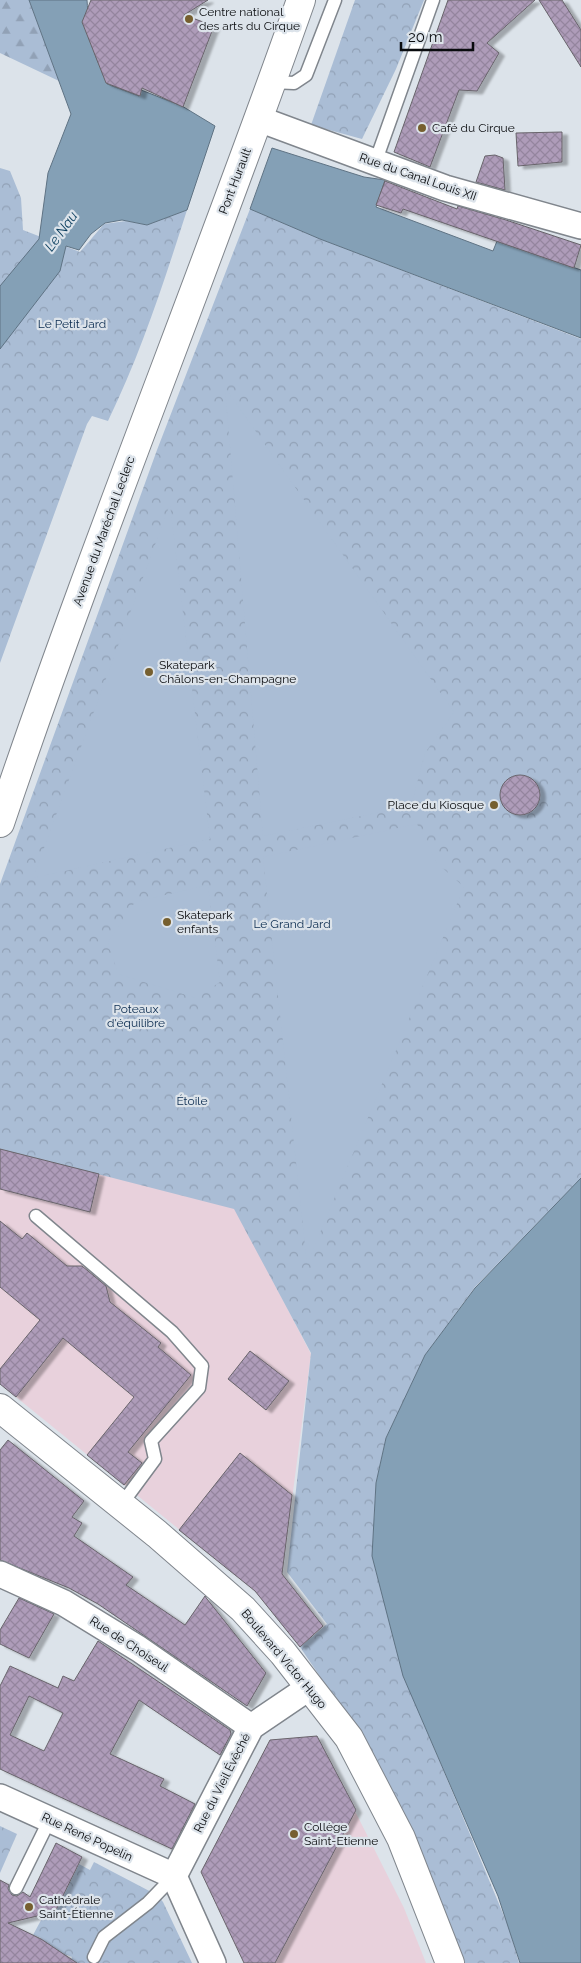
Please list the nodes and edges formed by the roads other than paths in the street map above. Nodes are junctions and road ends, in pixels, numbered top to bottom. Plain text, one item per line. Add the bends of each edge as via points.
1 (300, 0) edge
2 (336, 0) edge
3 (433, 0) edge
4 (272, 82) junction
5 (259, 119) junction
6 (375, 162) junction
7 (581, 226) edge
8 (212, 242) joint
9 (0, 823) edge
10 (36, 1216) dead end
11 (0, 1408) edge
12 (121, 1505) junction
13 (0, 1574) edge
14 (310, 1687) junction
15 (251, 1727) junction
16 (0, 1797) edge
17 (50, 1819) junction
18 (174, 1876) junction
19 (16, 1888) dead end
20 (94, 1957) dead end
21 (213, 1963) edge
22 (450, 1963) edge

1 - 4 main road
2 - 4 lane via 306,74 294,83
3 - 6 lane
4 - 5 main road
5 - 6 street, Rue du Canal Louis XII
5 - 8 main road, Pont Hurault
6 - 7 street, Rue du Canal Louis XII via 445,188
8 - 9 main road, Avenue du Maréchal Leclerc via 153,395
10 - 12 lane via 172,1332 202,1366 199,1388 150,1441 155,1459
11 - 12 main road, Boulevard Victor Hugo
12 - 14 main road, Boulevard Victor Hugo via 243,1609
13 - 15 street, Rue de Choiseul via 81,1613
14 - 15 street, Rue du Vieil Évêché
14 - 22 main road, Boulevard Victor Hugo via 349,1738 377,1790 401,1838
15 - 18 street, Rue du Vieil Évêché
16 - 17 street, Rue René Popelin
17 - 18 street, Rue René Popelin
17 - 19 lane
18 - 20 lane via 148,1904 104,1937
18 - 21 street

